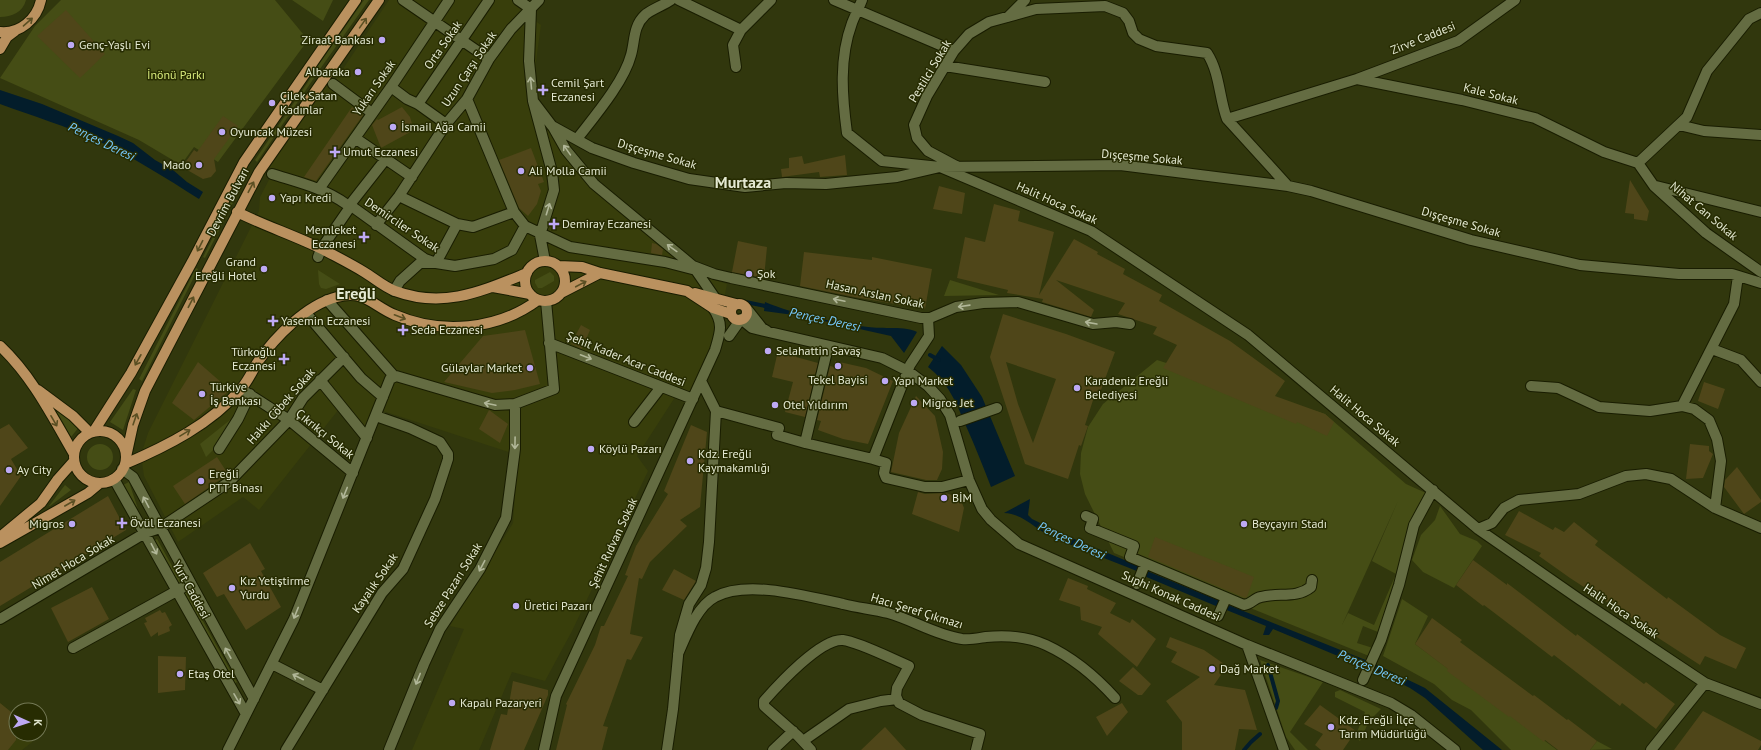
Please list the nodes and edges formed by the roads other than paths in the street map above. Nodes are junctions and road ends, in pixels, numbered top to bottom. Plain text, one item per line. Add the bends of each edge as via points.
1 (40, 0) edge
2 (356, 0) edge
3 (379, 0) edge
4 (403, 0) edge
5 (448, 0) edge
6 (490, 0) edge
7 (518, 0) edge
8 (540, 0) edge
9 (671, 0) edge
10 (679, 0) edge
11 (771, 0) edge
12 (834, 0) edge
13 (862, 0) edge
14 (1025, 0) edge
15 (1515, 0) edge
16 (531, 10) junction
17 (858, 10) junction
18 (1761, 13) edge
19 (1006, 19) junction
20 (434, 22) junction
21 (15, 30) junction
22 (741, 30) junction
23 (0, 32) edge
24 (462, 41) junction
25 (0, 49) edge
26 (954, 51) junction
27 (489, 60) junction
28 (945, 66) junction
29 (736, 67) dead end
30 (1357, 79) junction
31 (1045, 82) dead end
32 (332, 84) dead end
33 (391, 87) junction
34 (467, 99) junction
35 (533, 101) junction
36 (418, 104) junction
37 (372, 113) junction
38 (1227, 119) junction
39 (446, 124) junction
40 (1679, 125) junction
41 (552, 126) junction
42 (1761, 135) edge
43 (354, 138) junction
44 (577, 140) junction
45 (385, 160) junction
46 (1638, 163) junction
47 (940, 167) junction
48 (959, 167) junction
49 (272, 174) dead end
50 (412, 177) junction
51 (1288, 186) junction
52 (1654, 186) junction
53 (319, 189) junction
54 (399, 196) junction
55 (350, 206) junction
56 (237, 212) junction
57 (514, 212) junction
58 (1761, 212) edge
59 (456, 224) junction
60 (376, 225) junction
61 (525, 226) junction
62 (541, 234) junction
63 (320, 253) junction
64 (544, 261) junction
65 (436, 263) junction
66 (559, 266) junction
67 (695, 268) junction
68 (1761, 272) edge
69 (527, 273) junction
70 (600, 273) junction
71 (1738, 276) junction
72 (731, 278) junction
73 (1761, 283) edge
74 (493, 287) junction
75 (709, 289) junction
76 (394, 291) junction
77 (561, 293) junction
78 (538, 299) junction
79 (327, 300) junction
80 (714, 303) junction
81 (736, 304) junction
82 (747, 309) junction
83 (306, 313) junction
84 (731, 314) junction
85 (928, 318) junction
86 (741, 319) junction
87 (1130, 324) dead end
88 (752, 328) junction
89 (770, 332) junction
90 (725, 333) junction
91 (549, 343) junction
92 (0, 346) edge
93 (828, 347) junction
94 (1712, 349) junction
95 (344, 357) junction
96 (908, 371) junction
97 (394, 376) junction
98 (320, 380) junction
99 (701, 381) junction
100 (1761, 382) edge
101 (1531, 386) dead end
102 (661, 387) junction
103 (35, 388) junction
104 (246, 391) junction
105 (383, 397) junction
106 (693, 399) junction
107 (515, 404) junction
108 (1682, 406) junction
109 (996, 408) dead end
110 (716, 411) junction
111 (376, 416) junction
112 (288, 420) junction
113 (960, 421) dead end
114 (634, 422) dead end
115 (92, 432) junction
116 (368, 438) junction
117 (805, 443) junction
118 (219, 449) dead end
119 (74, 458) junction
120 (873, 459) junction
121 (124, 463) junction
122 (353, 473) junction
123 (114, 479) junction
124 (970, 480) junction
125 (100, 483) junction
126 (1433, 490) junction
127 (1715, 508) junction
128 (1086, 516) dead end
129 (160, 528) junction
130 (1761, 528) edge
131 (1478, 529) junction
132 (145, 533) junction
133 (0, 537) edge
134 (0, 543) edge
135 (1145, 564) junction
136 (1312, 580) dead end
137 (189, 583) junction
138 (1137, 584) dead end
139 (176, 591) junction
140 (1226, 598) junction
141 (1218, 616) dead end
142 (0, 619) edge
143 (1247, 645) junction
144 (73, 648) dead end
145 (678, 654) junction
146 (272, 664) junction
147 (1363, 680) dead end
148 (1705, 683) junction
149 (323, 690) junction
150 (1115, 698) dead end
151 (254, 699) junction
152 (897, 699) junction
153 (1761, 704) edge
154 (246, 714) junction
155 (793, 731) junction
156 (803, 741) junction
157 (228, 750) edge
158 (286, 750) edge
159 (389, 750) edge
160 (544, 750) edge
161 (667, 750) edge
162 (772, 750) edge
163 (811, 750) edge
164 (976, 750) edge
165 (1284, 750) edge
166 (1455, 750) edge
167 (1651, 750) edge

21 -> 1 main road via 26,25 34,16 40,6
2 -> 115 main road, Devrim Bulvarı via 244,162 131,373
56 -> 3 main road, Devrim Bulvarı via 259,172
4 - 20 street
5 - 20 street, Yukarı Sokak
6 - 24 street, Orta Sokak
7 - 16 street
8 - 16 street, Uzun Çarşı Sokak
9 - 44 street via 645,15 636,27 631,55 625,70
10 - 22 street
11 - 22 street
12 - 17 street
13 - 17 street
14 - 19 street
15 - 30 street, Zirve Caddesi via 1458,41
16 - 27 street, Uzun Çarşı Sokak via 512,29
35 -> 16 street via 529,60
17 - 26 street
17 - 47 street via 844,55 842,94 847,132 882,161
18 - 40 street via 1750,19 1707,71 1687,117
19 - 26 street, Pestilci Sokak via 989,22 969,34
19 - 38 street, Pestilci Sokak via 1036,9 1064,7 1105,6 1123,13 1139,39 1156,46 1207,53 1216,69 1222,107
20 - 24 street
20 - 33 street, Yukarı Sokak
21 - 23 main road
21 - 25 main road
22 - 29 street via 733,45
24 - 27 street
24 - 36 street, Orta Sokak
26 - 28 street, Pestilci Sokak
27 - 34 street, Uzun Çarşı Sokak
28 - 31 street
28 - 48 street, Pestilci Sokak via 914,125 916,138 928,151
30 - 38 street, Kale Sokak
30 - 46 street, Kale Sokak via 1535,118 1604,152
32 - 37 street
33 - 36 street
33 - 37 street, Yukarı Sokak
34 - 39 street, Uzun Çarşı Sokak
34 - 57 street
35 - 41 street, Dışçeşme Sokak
62 -> 35 street via 554,190 552,172
36 - 39 street
37 - 43 street, Yukarı Sokak
38 - 51 street
39 - 50 street, Uzun Çarşı Sokak
40 - 42 street
40 - 46 street
41 - 44 street, Dışçeşme Sokak
67 -> 41 street, Hasan Arslan Sokak via 594,184 566,150
43 - 45 street
43 - 53 street, Yukarı Sokak
44 - 47 street, Dışçeşme Sokak via 634,163 689,179 745,187 786,183 826,184 897,177
45 - 50 street
45 - 55 street
46 - 52 street, Nihat Can Sokak
47 - 48 street, Dışçeşme Sokak
47 - 126 street, Halit Hoca Sokak via 1098,235 1248,335
48 - 51 street, Dışçeşme Sokak via 1120,165
49 - 53 street, Demirciler Sokak
50 - 54 street, Uzun Çarşı Sokak
51 - 71 street, Dışçeşme Sokak via 1471,240 1580,265 1679,274
52 - 58 street
52 - 68 street, Nihat Can Sokak via 1706,233
53 - 55 street, Demirciler Sokak via 336,196
54 - 59 street
54 - 60 street, Uzun Çarşı Sokak
55 - 60 street, Demirciler Sokak
55 - 63 street
56 - 63 main road
121 -> 56 main road, Devrim Bulvarı via 145,391
57 - 59 street via 473,226
57 - 61 street
59 - 65 street
60 - 65 street, Demirciler Sokak via 424,259
61 - 62 street, Hasan Arslan Sokak
61 - 65 street, Demirciler Sokak via 512,250 494,259 455,266
62 - 64 street
62 - 67 street, Hasan Arslan Sokak via 570,247
63 - 76 main road via 362,270
64 - 66 main road
64 - 69 main road via 534,264
65 - 76 street, Demirciler Sokak via 420,263 400,281
66 - 70 main road, Suphi Konak Caddesi via 582,267
66 - 77 main road via 565,282
67 - 72 street, Hasan Arslan Sokak
67 - 75 street, Hasan Arslan Sokak
69 - 74 main road
69 - 78 main road via 525,284
77 -> 70 main road
70 - 80 main road, Suphi Konak Caddesi via 687,291
71 - 73 street, Dışçeşme Sokak
71 - 94 street via 1734,304
72 - 75 street via 722,280
85 -> 72 street, Hasan Arslan Sokak
74 - 76 main road via 459,298 436,299
74 - 78 main road
75 - 80 street, Hasan Arslan Sokak
77 - 78 main road via 556,298
79 -> 78 main road via 355,294 394,315 421,325 440,327 476,326 523,311
78 - 91 street
79 - 83 main road
79 - 97 street
80 - 81 main road, Suphi Konak Caddesi
80 - 84 main road, Suphi Konak Caddesi
80 - 90 street
81 - 82 main road, Suphi Konak Caddesi via 741,304
81 - 84 main road via 731,308
82 - 86 main road
82 - 89 street, Suphi Konak Caddesi via 762,328
83 - 95 street
83 - 104 main road via 289,325 258,362
84 - 86 main road, Suphi Konak Caddesi via 734,318
84 - 90 street, Şehit Rıdvan Sokak
87 -> 85 street, Hasan Arslan Sokak via 1093,324 1018,302 956,307
85 - 96 street via 929,336
86 - 88 street, Suphi Konak Caddesi
86 - 90 street, Şehit Rıdvan Sokak
88 - 89 street, Suphi Konak Caddesi
88 - 90 street, Şehit Rıdvan Sokak
89 - 93 street, Suphi Konak Caddesi
90 - 99 street, Şehit Rıdvan Sokak
91 -> 102 street, Şehit Kader Acar Caddesi
91 - 107 street via 554,389
92 - 103 main road via 14,359
93 - 96 street, Suphi Konak Caddesi via 882,358
93 - 117 street
94 - 100 street via 1741,360
94 - 108 street
95 - 98 street, Hakkı Cöbek Sokak
95 - 105 street via 361,378
96 - 120 street
96 - 124 street, Suphi Konak Caddesi via 928,386 950,415
97 - 105 street via 390,379
107 -> 97 street via 495,405
98 - 112 street, Hakkı Cöbek Sokak via 303,398
98 - 116 street
99 - 106 street, Şehit Rıdvan Sokak
99 - 110 street
101 - 108 street via 1558,388 1599,407 1650,410
102 - 106 street, Şehit Kader Acar Caddesi
102 - 114 street
103 - 115 main road
103 -> 119 main road
104 - 112 street, Çıkrıkçı Sokak
104 - 118 street via 238,419
121 -> 104 main road via 155,451 211,417
105 - 111 street
106 - 160 street, Şehit Rıdvan Sokak via 556,696
107 -> 159 street, Sebze Pazarı Sokak via 514,449 506,518 480,569 440,629
108 - 127 street via 1694,409 1709,420 1717,439 1720,461
109 - 113 street
110 - 117 street via 779,428 777,436
110 - 145 street via 706,568 701,585 689,604 680,635
111 - 116 street
111 - 149 street, Kayalık Sokak via 440,442 448,454 448,459 435,499 403,569 382,593
112 - 122 street, Çıkrıkçı Sokak
112 - 129 street, Hakkı Cöbek Sokak via 229,482
115 - 119 main road via 80,439
115 - 121 main road via 109,432 116,437 125,449
116 - 122 street
117 - 120 street
119 - 125 main road via 80,474 92,482
119 - 133 main road via 42,503
120 - 124 street via 886,463 886,478 925,487 942,487
121 - 123 main road
129 -> 121 street, Yurt Caddesi
122 -> 146 street via 294,619
123 - 125 main road
123 - 132 street, Yurt Caddesi
124 - 143 street, Suphi Konak Caddesi via 982,509 1019,544
134 -> 125 main road via 88,494
126 - 131 street, Halit Hoca Sokak
126 - 147 street via 1410,536 1399,585 1375,654
127 - 130 street
127 - 131 street via 1671,479 1646,474 1626,476 1578,494 1519,500 1504,508 1492,523
128 - 135 street via 1093,519 1090,528 1134,546 1130,557
129 - 132 street, Nimet Hoca Sokak
129 - 137 street, Yurt Caddesi
131 - 148 street, Halit Hoca Sokak
132 -> 139 street, Yurt Caddesi
132 - 142 street, Nimet Hoca Sokak
135 - 138 street
135 - 140 street
136 - 140 street via 1311,587 1305,592 1258,597 1250,604 1244,605
137 - 139 street
151 -> 137 street, Yurt Caddesi
139 - 144 street
139 -> 154 street, Yurt Caddesi
140 - 141 street
143 - 165 street
143 - 166 street, Suphi Konak Caddesi via 1391,703 1411,715
145 - 150 street, Hacı Şeref Çıkmazı via 703,606 715,597 727,592 770,591 798,594 888,614 963,639 1016,636 1045,645 1073,660
145 - 161 street
149 -> 146 street
146 - 151 street
148 - 153 street, Halit Hoca Sokak
148 - 167 street
149 - 158 street, Kayalık Sokak
151 - 154 street
152 - 155 street via 897,688 909,666 842,640 828,644 822,646 778,685 764,701 764,706
152 - 156 street via 849,709
152 - 164 street via 899,703 922,715 980,734
154 - 157 street
155 - 156 street
155 - 162 street
156 - 163 street

